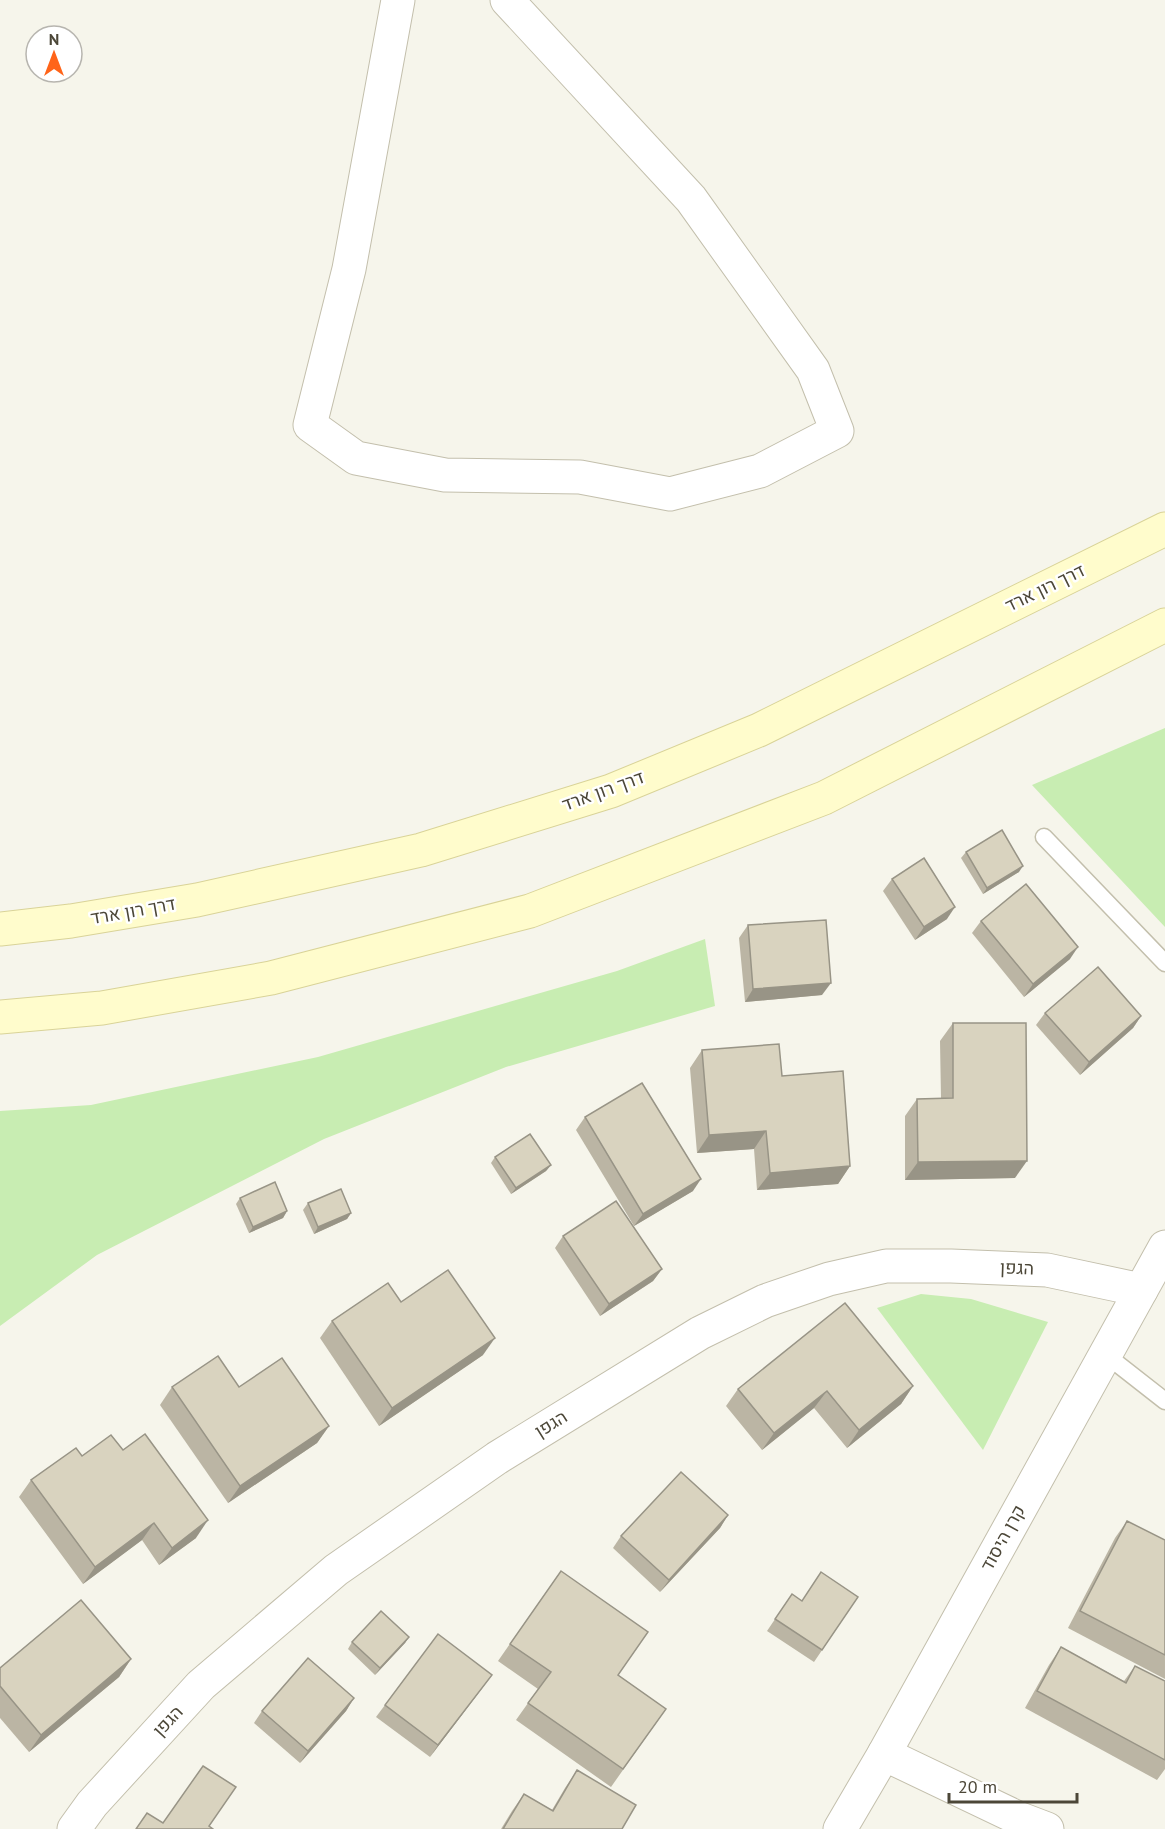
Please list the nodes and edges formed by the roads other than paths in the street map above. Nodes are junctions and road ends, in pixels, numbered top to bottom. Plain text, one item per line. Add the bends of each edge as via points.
1 (398, 0) edge
2 (507, 0) edge
3 (1165, 528) edge
4 (1165, 625) edge
5 (1044, 837) dead end
6 (0, 929) edge
7 (1165, 963) edge
8 (0, 1017) edge
9 (1165, 1247) edge
10 (1141, 1290) junction
11 (1105, 1354) junction
12 (1165, 1401) edge
13 (884, 1754) junction
14 (74, 1829) edge
15 (840, 1829) edge
16 (1047, 1829) edge

1 - 2 street via 350,269 310,425 356,458 434,473 580,477 670,494 760,471 837,431 813,370 691,199
3 - 6 main road, דרך רון ארד via 759,730 611,790 422,850 196,900
4 - 8 main road via 824,798 530,911 271,978 102,1008
5 - 7 lane
9 - 10 street, קרן היסוד
10 - 11 street, קרן היסוד
10 - 14 street, הגפן via 1047,1270 886,1266 829,1279 765,1301 700,1333 497,1458 336,1570 201,1685 92,1804
11 - 12 lane
11 - 13 street, קרן היסוד
13 - 15 street, קרן היסוד
13 - 16 street

